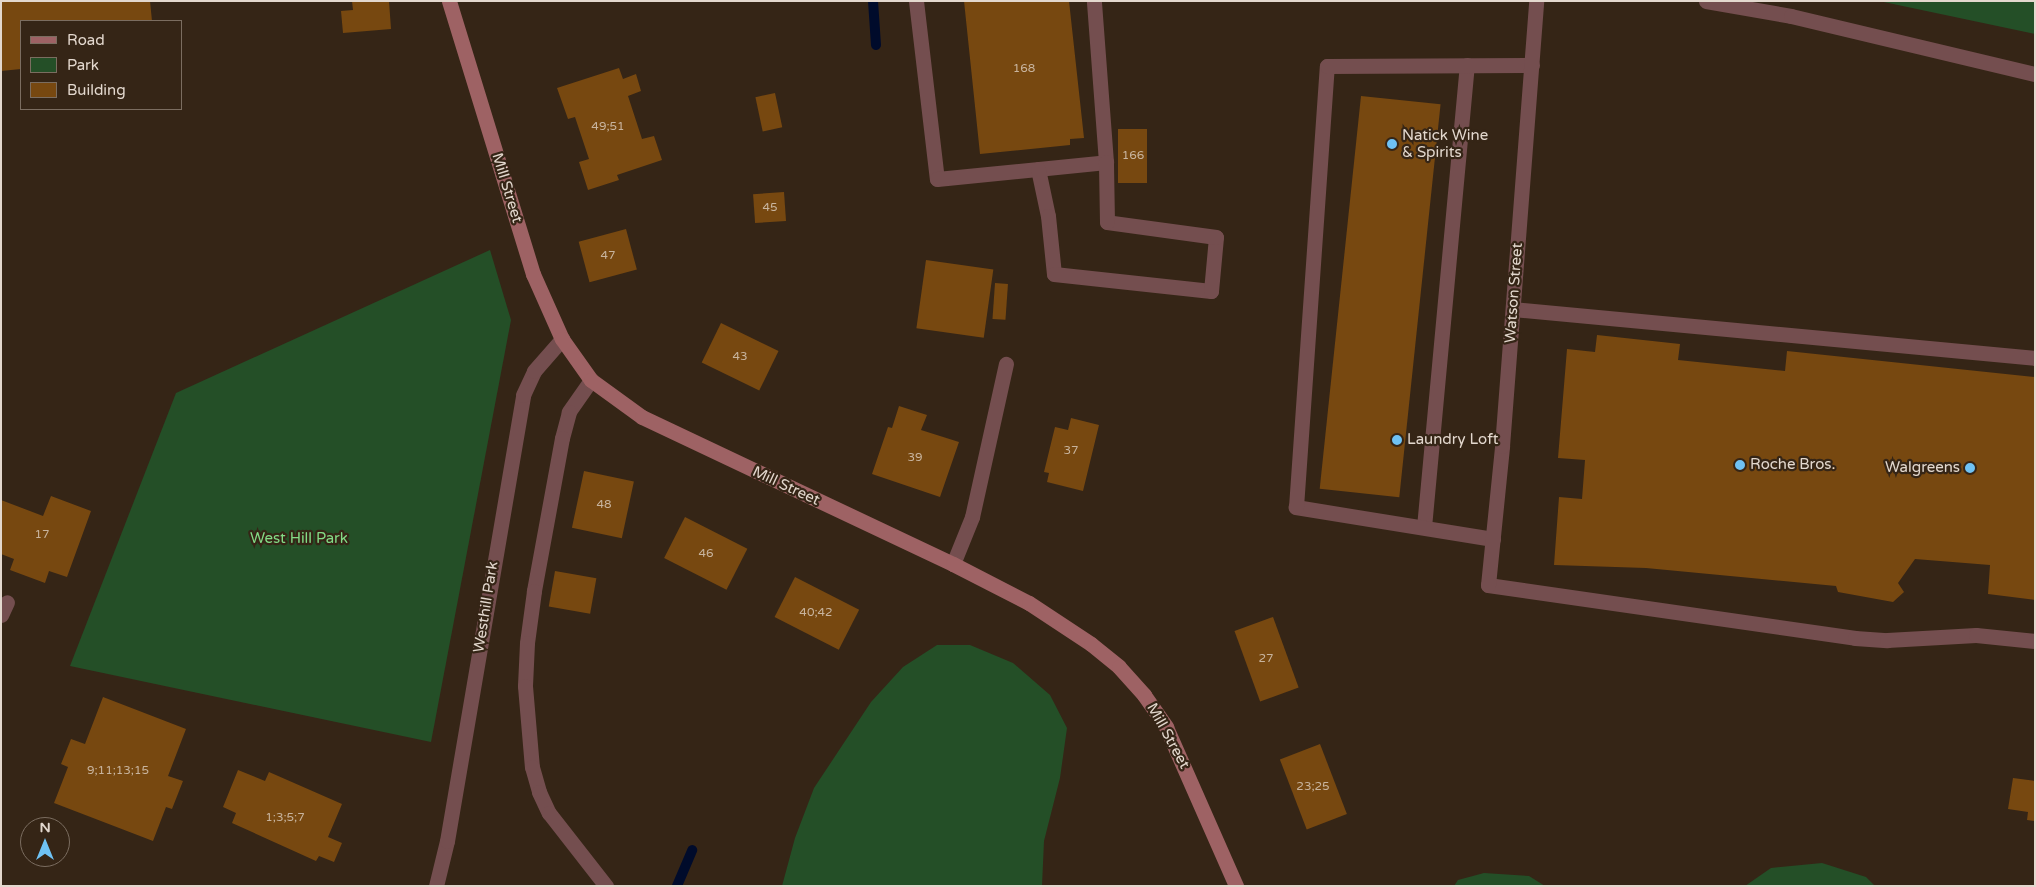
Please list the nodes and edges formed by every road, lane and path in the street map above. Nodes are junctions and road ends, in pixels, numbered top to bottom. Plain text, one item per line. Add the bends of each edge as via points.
1 (450, 1) edge
2 (916, 1) edge
3 (1094, 1) edge
4 (1536, 1) edge
5 (1706, 1) edge
6 (1467, 65) junction
7 (1532, 65) junction
8 (2035, 74) edge
9 (1106, 162) junction
10 (1038, 169) junction
11 (1513, 309) junction
12 (562, 339) junction
13 (2035, 358) edge
14 (1006, 364) dead end
15 (592, 380) junction
16 (1424, 527) junction
17 (1493, 539) junction
18 (953, 564) junction
19 (2035, 641) edge
20 (436, 886) edge
21 (606, 886) edge
22 (1236, 886) edge

1 - 12 street, Mill Street via 533,274
2 - 10 street via 936,179
3 - 9 street
4 - 7 street, Watson Street
5 - 8 street via 1791,16
6 - 7 street
6 - 16 street
6 - 16 street via 1327,66 1296,507
7 - 11 street, Watson Street
9 - 10 street
9 - 10 street via 1107,222 1216,237 1211,292 1054,274 1048,216
11 - 13 street
11 - 17 street, Watson Street
12 - 15 street, Mill Street
12 - 20 street, Westhill Park via 534,371 523,396 447,841
14 - 18 street via 972,517
15 - 18 street, Mill Street via 642,417
15 - 21 street via 569,412 562,438 534,590 525,686 532,767 538,792 549,813
16 - 17 street
17 - 19 street, Watson Street via 1488,585 1856,638 1886,640 1976,634
18 - 22 street, Mill Street via 1063,624 1119,667 1144,694 1186,766

